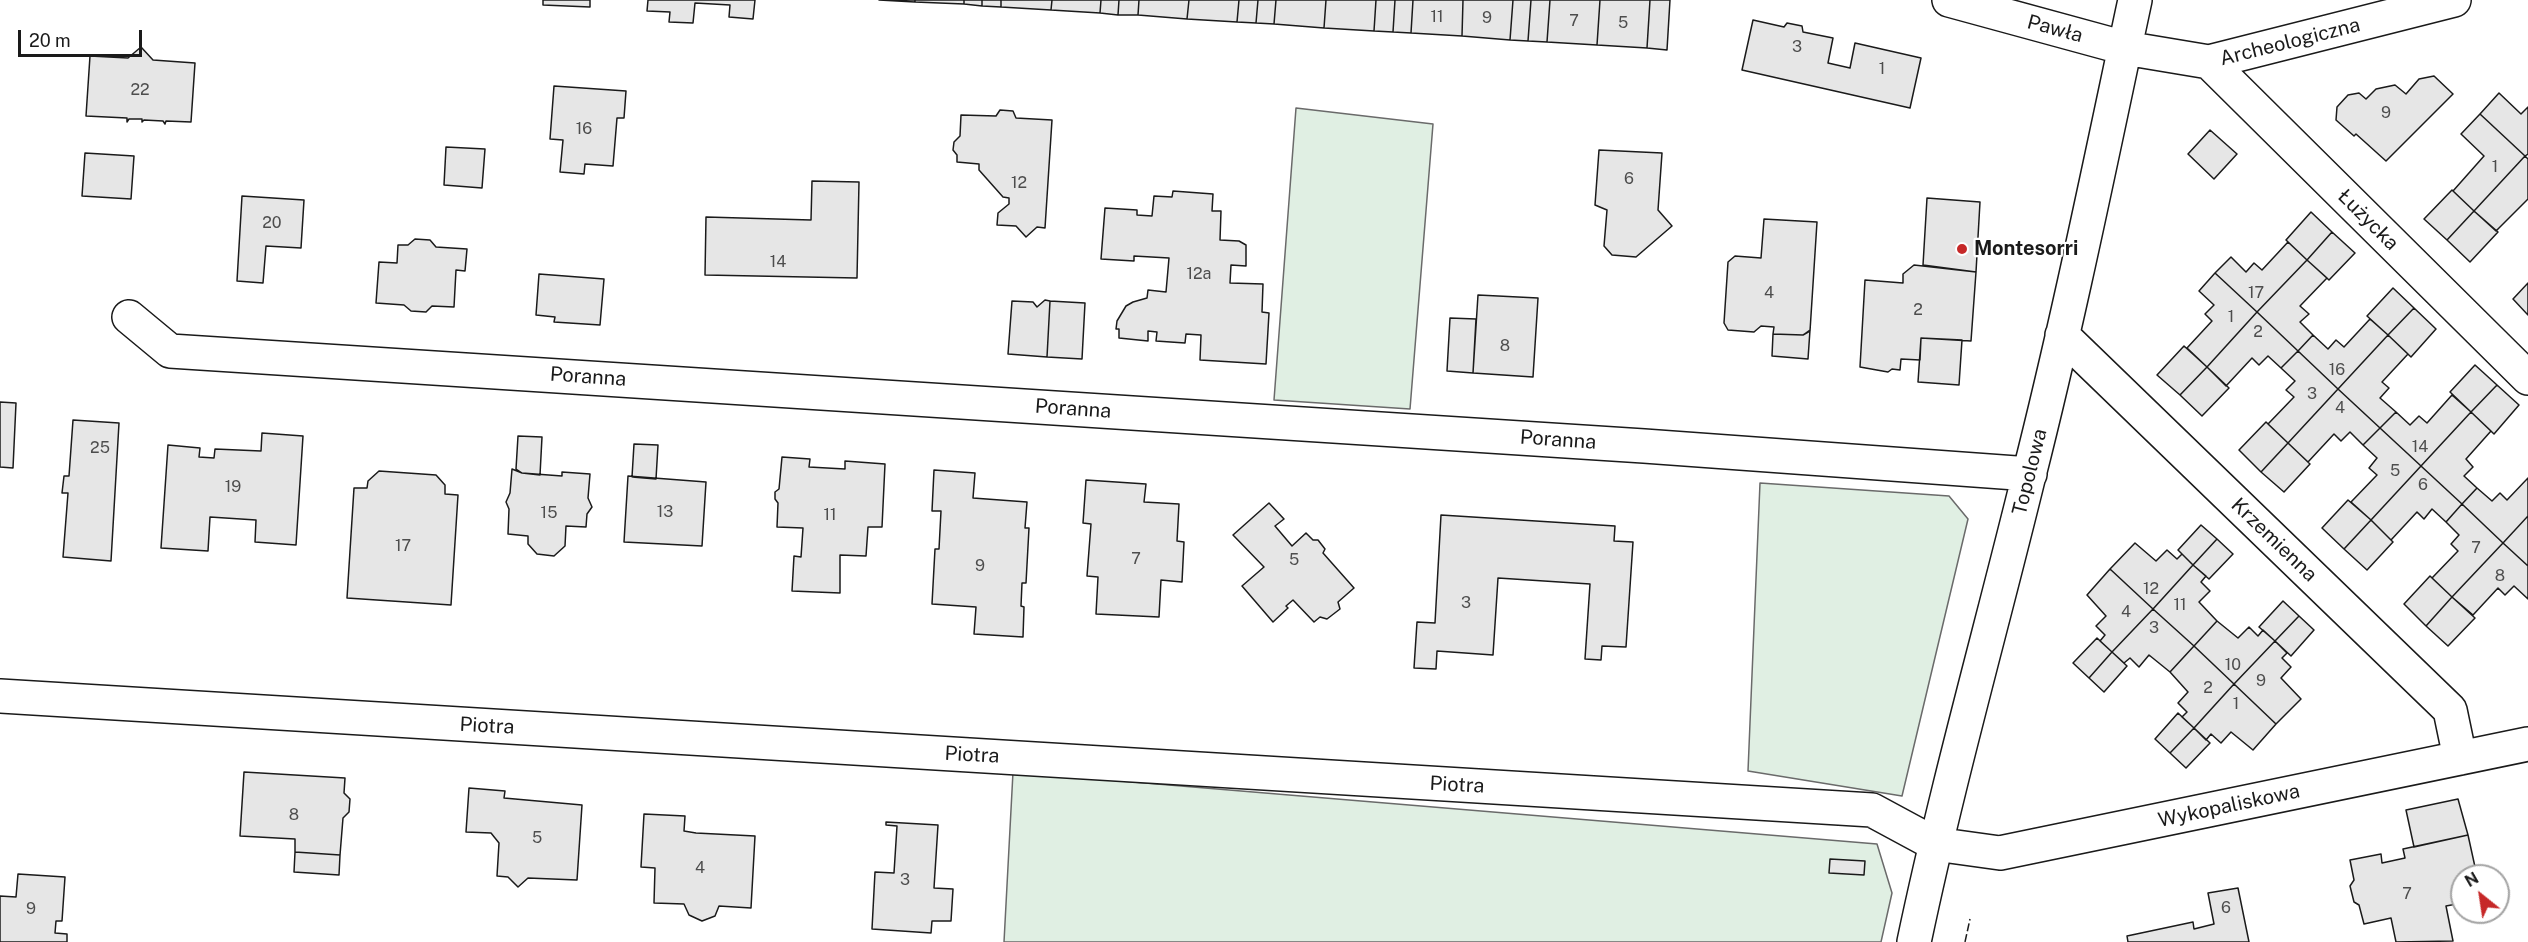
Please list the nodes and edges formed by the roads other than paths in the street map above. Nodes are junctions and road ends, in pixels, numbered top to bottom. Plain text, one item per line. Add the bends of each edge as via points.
1 (1950, 0) edge
2 (2135, 0) edge
3 (2454, 0) edge
4 (2125, 48) junction
5 (2209, 63) junction
6 (129, 317) dead end
7 (2062, 335) junction
8 (2528, 378) edge
9 (2030, 474) junction
10 (0, 696) edge
11 (2526, 752) edge
12 (2460, 758) junction
13 (1935, 844) junction
14 (1914, 942) edge

1 - 4 street, Pawła
2 - 4 street, Topolowa
3 - 5 street, Archeologiczna
4 - 5 street, Archeologiczna
4 - 7 street, Topolowa
5 - 8 street, Łużycka
6 - 9 street, Poranna via 170,351
7 - 9 street, Topolowa
7 - 12 street, Krzemienna via 2450,711
9 - 13 street, Topolowa
10 - 13 street, Piotra via 1872,810
11 - 12 street, Wykopaliskowa
12 - 13 street, Wykopaliskowa via 2000,853
13 - 14 street, Topolowa

